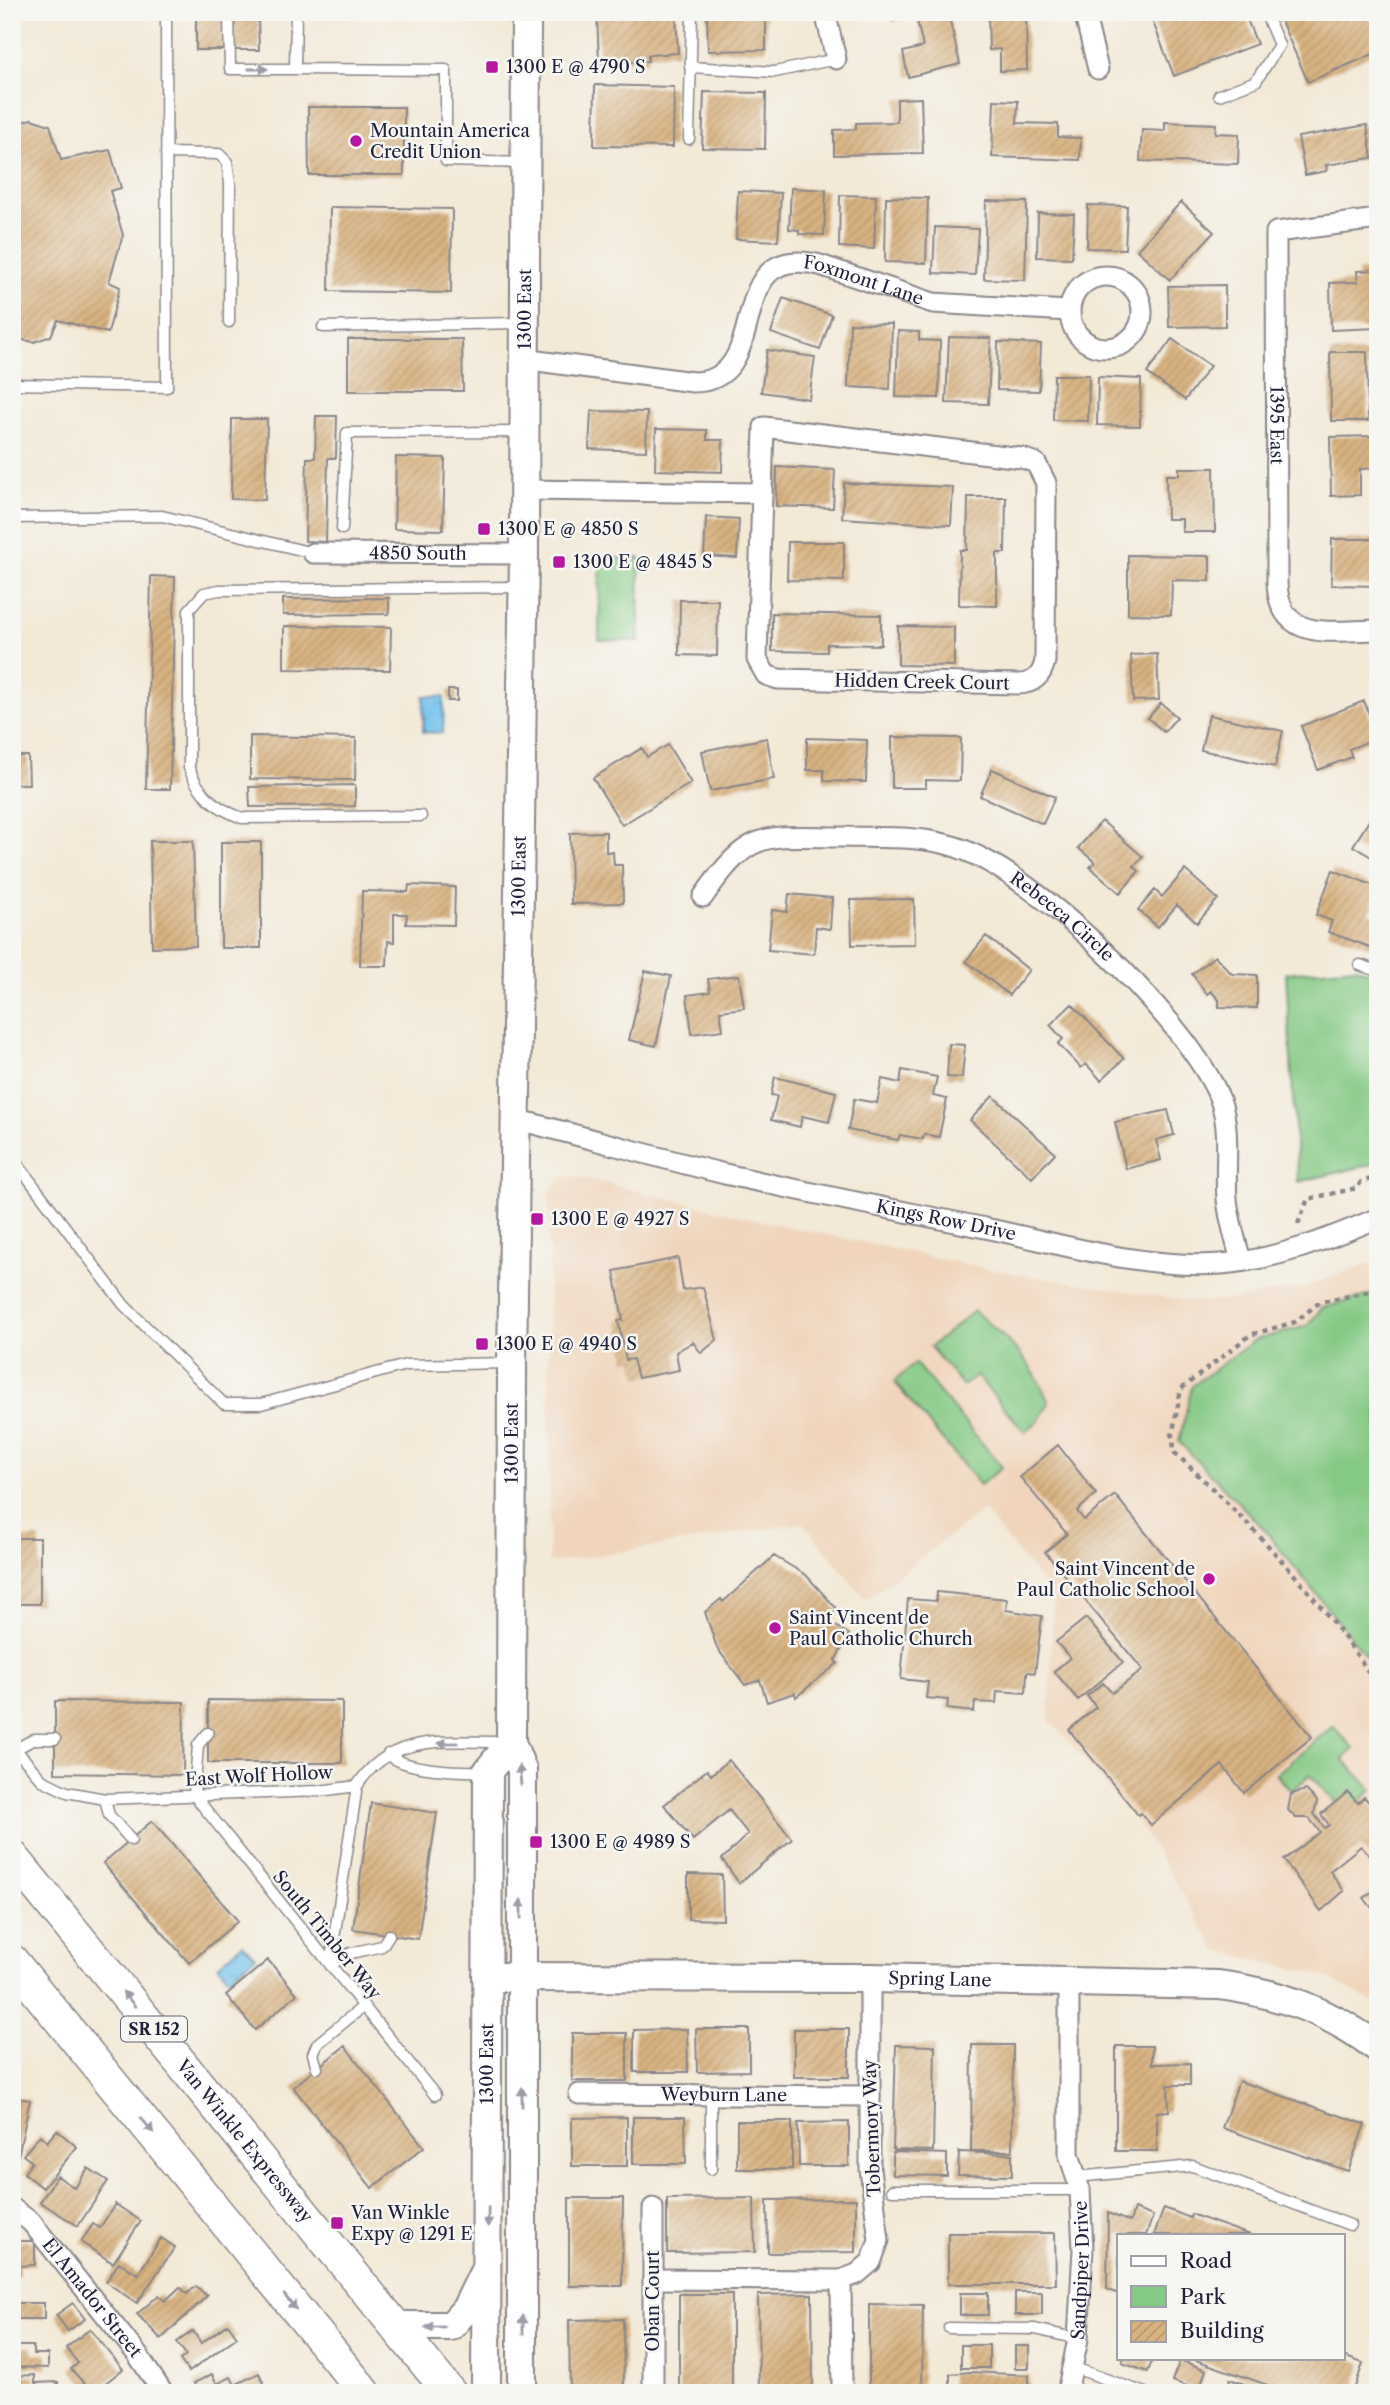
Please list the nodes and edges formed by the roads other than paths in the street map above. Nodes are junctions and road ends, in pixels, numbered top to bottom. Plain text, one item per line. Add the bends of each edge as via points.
1 (166, 12) edge
2 (229, 12) edge
3 (296, 12) edge
4 (526, 12) edge
5 (692, 12) edge
6 (825, 12) edge
7 (1084, 12) edge
8 (1265, 12) edge
9 (836, 59) joint
10 (690, 67) junction
11 (295, 69) junction
12 (1098, 69) dead end
13 (1219, 95) dead end
14 (689, 139) dead end
15 (166, 153) junction
16 (525, 163) junction
17 (1378, 219) edge
18 (1069, 312) dead end
19 (229, 322) dead end
20 (524, 323) junction
21 (323, 327) dead end
22 (523, 359) junction
23 (12, 384) edge
24 (524, 432) junction
25 (524, 490) junction
26 (762, 494) junction
27 (12, 518) edge
28 (342, 529) dead end
29 (313, 553) joint
30 (524, 554) junction
31 (524, 587) junction
32 (1378, 630) edge
33 (421, 816) dead end
34 (702, 897) dead end
35 (1360, 965) dead end
36 (1378, 971) edge
37 (515, 1119) junction
38 (12, 1146) edge
39 (1378, 1218) edge
40 (1241, 1261) junction
41 (512, 1363) junction
42 (208, 1733) dead end
43 (55, 1739) dead end
44 (511, 1742) junction
45 (14, 1747) edge
46 (388, 1754) junction
47 (488, 1771) junction
48 (357, 1786) junction
49 (194, 1795) junction
50 (105, 1799) junction
51 (131, 1840) dead end
52 (12, 1856) edge
53 (389, 1935) dead end
54 (12, 1961) edge
55 (330, 1965) junction
56 (487, 1977) junction
57 (521, 1977) junction
58 (870, 1978) junction
59 (1069, 1981) junction
60 (364, 2006) junction
61 (1378, 2048) edge
62 (317, 2068) dead end
63 (579, 2094) dead end
64 (435, 2095) dead end
65 (711, 2095) junction
66 (870, 2096) junction
67 (711, 2169) dead end
68 (1078, 2183) junction
69 (892, 2190) dead end
70 (12, 2208) edge
71 (653, 2208) dead end
72 (1350, 2225) dead end
73 (488, 2263) junction
74 (653, 2279) junction
75 (841, 2280) junction
76 (395, 2326) junction
77 (949, 2328) dead end
78 (1078, 2339) junction
79 (1072, 2367) junction
80 (163, 2393) edge
81 (365, 2393) edge
82 (450, 2393) edge
83 (486, 2393) edge
84 (522, 2393) edge
85 (653, 2393) edge
86 (842, 2393) edge
87 (1067, 2393) edge
88 (1145, 2393) edge

1 - 15 lane
2 -> 11 lane via 230,69
3 - 11 lane
4 - 16 main road, 1300 East
5 - 10 lane
6 - 9 street
7 - 12 street
8 - 13 lane via 1279,44 1256,81
9 - 10 lane via 775,72
10 - 14 lane
11 - 16 lane via 446,70 446,161
15 - 19 lane via 219,154 227,162
15 - 23 lane via 167,387
16 - 20 main road, 1300 East
17 - 32 street, 1395 East via 1276,232 1277,582 1285,617 1293,624 1315,629
18 - 22 street, Foxmont Lane via 933,303 820,265 793,263 768,274 756,289 737,359 712,380 693,382
20 - 21 lane
20 - 22 main road, 1300 East
22 - 24 main road, 1300 East
24 - 25 main road, 1300 East
24 - 28 lane via 347,433
25 - 26 street
25 - 30 main road, 1300 East
26 - 26 street, Hidden Creek Court via 757,659 766,675 778,679 1018,684 1040,674 1045,661 1046,483 1036,463 764,427
27 - 29 lane via 162,516
29 - 30 street, 4850 South
30 - 31 main road, 1300 East
31 - 33 lane via 219,590 204,593 189,610 188,768 206,799 242,818
31 - 37 main road, 1300 East
34 - 40 street, Rebecca Circle via 740,849 773,836 906,838 938,843 971,853 1026,885 1129,978 1216,1088 1226,1123 1227,1201
35 - 36 lane
37 - 40 street, Kings Row Drive via 740,1177 1115,1255 1185,1264
37 - 41 main road, 1300 East
38 - 41 lane via 19,1166 124,1306 224,1404 261,1404 407,1365
39 - 40 street, Kings Row Drive via 1294,1250
41 - 44 main road, 1300 East
42 - 49 lane via 198,1745
43 - 45 lane via 34,1739
44 -> 46 lane, East Wolf Hollow via 427,1743
44 - 47 main road
57 -> 44 main road, 1300 East via 522,1770
45 - 50 lane, East Wolf Hollow via 42,1780 67,1792
46 - 47 lane via 395,1762 434,1770
46 - 48 lane, East Wolf Hollow via 368,1769
47 - 56 main road, 1300 East
48 - 49 lane, East Wolf Hollow
48 - 55 lane
49 - 50 lane, East Wolf Hollow
49 - 55 lane, South Timber Way
50 - 51 lane via 110,1815
76 -> 52 main road, Van Winkle Expressway / SR 152
53 - 55 lane via 382,1946 351,1953
54 -> 81 main road
55 - 60 lane, South Timber Way
56 - 57 main road, Spring Lane
56 -> 73 main road, 1300 East
57 - 58 main road, Spring Lane
84 -> 57 main road, 1300 East
58 - 59 main road, Spring Lane
58 - 66 street, Tobermory Way
59 - 61 main road, Spring Lane via 1199,1983 1261,1991 1319,2011
59 - 68 street, Sandpiper Drive via 1069,2154
60 - 62 lane via 317,2044 313,2054
60 - 64 lane, South Timber Way
63 - 65 street, Weyburn Lane
65 - 66 street, Weyburn Lane
65 - 67 lane
66 - 75 street, Tobermory Way via 870,2169 878,2248 865,2269
68 - 69 lane
68 - 72 lane via 1193,2166
68 - 78 street, Sandpiper Drive via 1083,2249
70 - 80 street, El Amador Street via 31,2222
71 - 74 street, Oban Court
73 -> 76 main road via 466,2309 451,2326
73 - 83 main road, 1300 East
74 - 75 street
74 - 85 street, Oban Court
75 - 86 street
76 - 82 main road, Van Winkle Expressway / SR 152
77 - 78 lane via 1035,2329
78 - 79 street, Sandpiper Drive
79 - 87 street, Sandpiper Drive
79 - 88 lane

